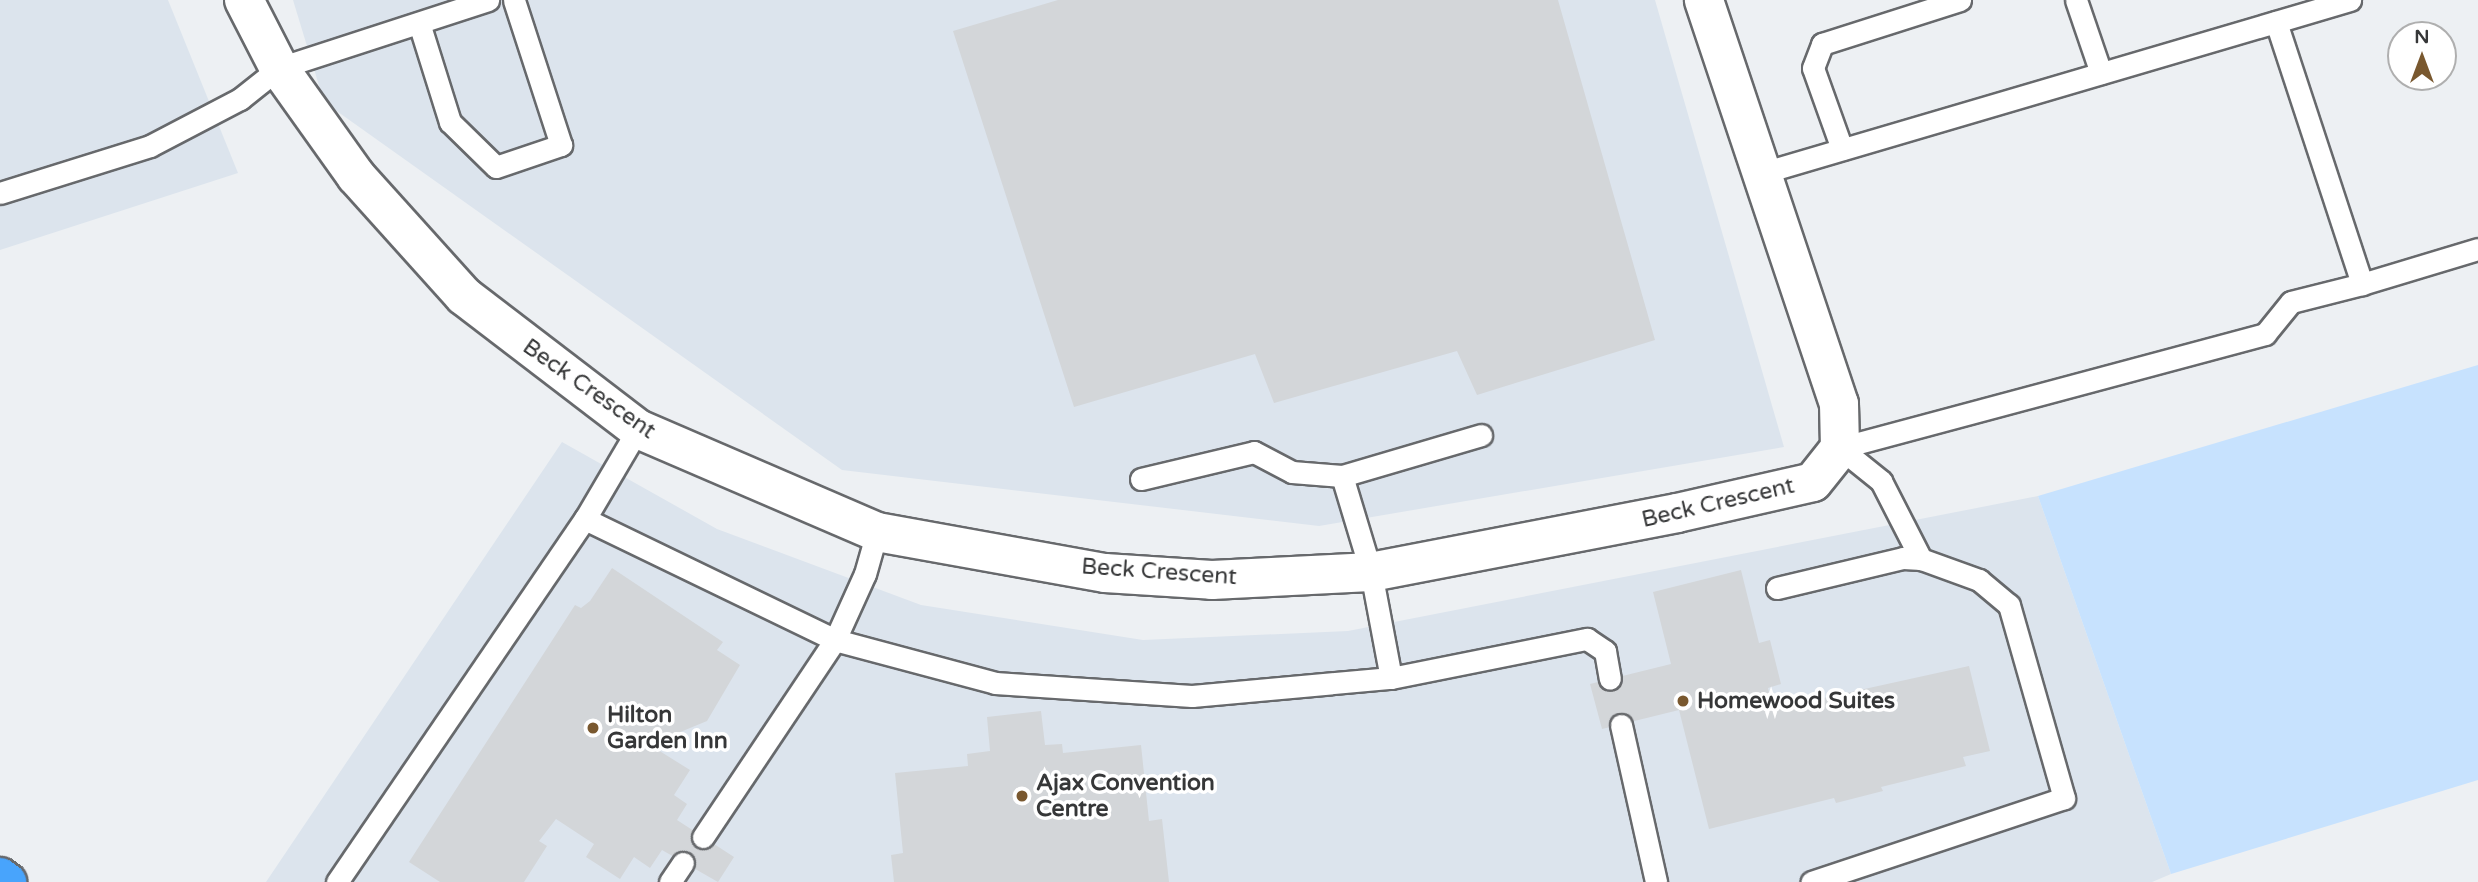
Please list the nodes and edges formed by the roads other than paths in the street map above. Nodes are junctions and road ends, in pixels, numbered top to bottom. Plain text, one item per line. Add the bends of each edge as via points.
1 (244, 0) edge
2 (488, 0) edge
3 (514, 0) edge
4 (1704, 0) edge
5 (1960, 0) edge
6 (2076, 0) edge
7 (2350, 0) edge
8 (2276, 22) junction
9 (419, 23) junction
10 (279, 68) junction
11 (2101, 73) junction
12 (1842, 149) junction
13 (1762, 173) junction
14 (0, 193) edge
15 (2478, 249) edge
16 (2362, 284) junction
17 (638, 429) junction
18 (1481, 435) dead end
19 (1840, 448) junction
20 (1342, 476) junction
21 (1141, 479) dead end
22 (585, 519) junction
23 (877, 532) junction
24 (1922, 559) junction
25 (1371, 572) junction
26 (1777, 588) dead end
27 (835, 640) junction
28 (1391, 678) junction
29 (1610, 679) dead end
30 (1621, 724) dead end
31 (703, 837) dead end
32 (683, 863) dead end
33 (0, 877) edge
34 (7, 882) edge
35 (337, 882) edge
36 (670, 882) edge
37 (1656, 882) edge
38 (1812, 882) edge

1 - 10 street, Beck Crescent
2 - 9 lane
3 - 9 lane via 561,145 496,167 450,121
4 - 13 street
5 - 12 lane via 1822,44 1813,68
6 - 11 lane
7 - 8 lane
8 - 11 lane
8 - 16 lane
9 - 10 lane
10 - 14 lane via 240,99 150,146
10 - 17 street, Beck Crescent via 356,176 464,296
11 - 12 lane
12 - 13 lane
13 - 19 street via 1839,404
15 - 16 lane
16 - 19 lane via 2291,302 2265,334
17 - 22 lane
17 - 23 street, Beck Crescent
18 - 20 lane
19 - 24 lane via 1881,481
19 - 25 street, Beck Crescent via 1813,482
20 - 21 lane via 1292,472 1254,452
20 - 25 lane
22 - 27 lane
22 - 35 lane
23 - 25 street, Beck Crescent via 1105,573 1212,580
23 - 27 lane
24 - 26 lane via 1897,559
24 - 38 lane via 1979,580 2010,605 2064,798
25 - 28 lane
27 - 28 lane via 995,683 1192,696
27 - 31 lane
28 - 29 lane via 1587,639 1605,651
30 - 37 lane
32 - 36 lane
33 - 34 highway

